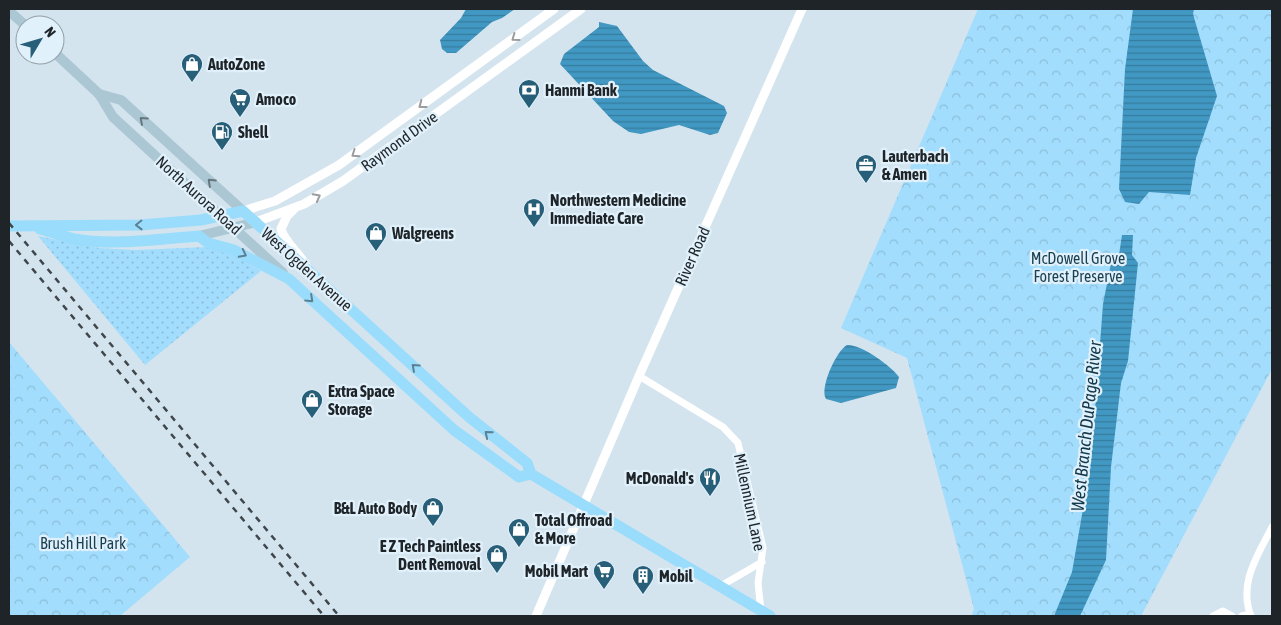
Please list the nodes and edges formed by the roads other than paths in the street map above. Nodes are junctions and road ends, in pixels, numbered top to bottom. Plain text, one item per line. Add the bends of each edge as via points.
1 (554, 9) edge
2 (581, 9) edge
3 (802, 9) edge
4 (65, 62) edge
5 (99, 94) junction
6 (295, 208) junction
7 (243, 211) junction
8 (221, 216) junction
9 (256, 222) junction
10 (9, 226) edge
11 (26, 226) junction
12 (235, 228) junction
13 (198, 236) junction
14 (308, 270) junction
15 (289, 279) junction
16 (347, 334) joint
17 (639, 376) junction
18 (531, 474) junction
19 (584, 505) junction
20 (1272, 527) edge
21 (762, 562) junction
22 (719, 587) junction
23 (765, 614) edge
24 (1250, 615) edge
25 (536, 616) edge
26 (1213, 616) edge
27 (1232, 616) edge
28 (1242, 616) edge

1 -> 7 street, Raymond Drive via 339,165 275,201
6 -> 2 street, Raymond Drive via 356,172
3 - 17 street, River Road
4 - 5 main road, North Aurora Road
7 -> 5 main road, North Aurora Road via 121,100
5 - 8 main road, North Aurora Road via 113,117
6 - 9 street, Raymond Drive
6 - 14 street via 281,229 283,237 303,257
7 - 8 main road, West Ogden Avenue
7 - 9 main road, West Ogden Avenue
8 -> 11 main road, West Ogden Avenue via 140,225
8 - 12 main road, North Aurora Road
9 - 12 main road, Raymond Drive
9 - 14 main road, West Ogden Avenue
10 - 11 main road, West Ogden Avenue
11 - 13 main road, West Ogden Avenue via 75,239 142,241
12 - 13 main road, Raymond Drive
12 - 15 main road, North Aurora Road
13 -> 15 main road, West Ogden Avenue via 208,243 234,250
18 -> 14 main road, West Ogden Avenue via 527,463 476,424
15 -> 16 main road, North Aurora Road
16 - 18 main road, West Ogden Avenue via 474,446 519,477
17 - 19 street, River Road
17 - 21 street, Millennium Lane via 723,427 735,438 763,548
18 - 19 main road, West Ogden Avenue
19 - 22 main road, West Ogden Avenue
19 - 25 street, River Road
20 - 24 street via 1247,582
21 - 22 street, Millennium Lane
21 - 23 street, Millennium Lane via 758,583
22 - 23 main road, West Ogden Avenue
24 - 28 street
26 - 27 street via 1223,611

